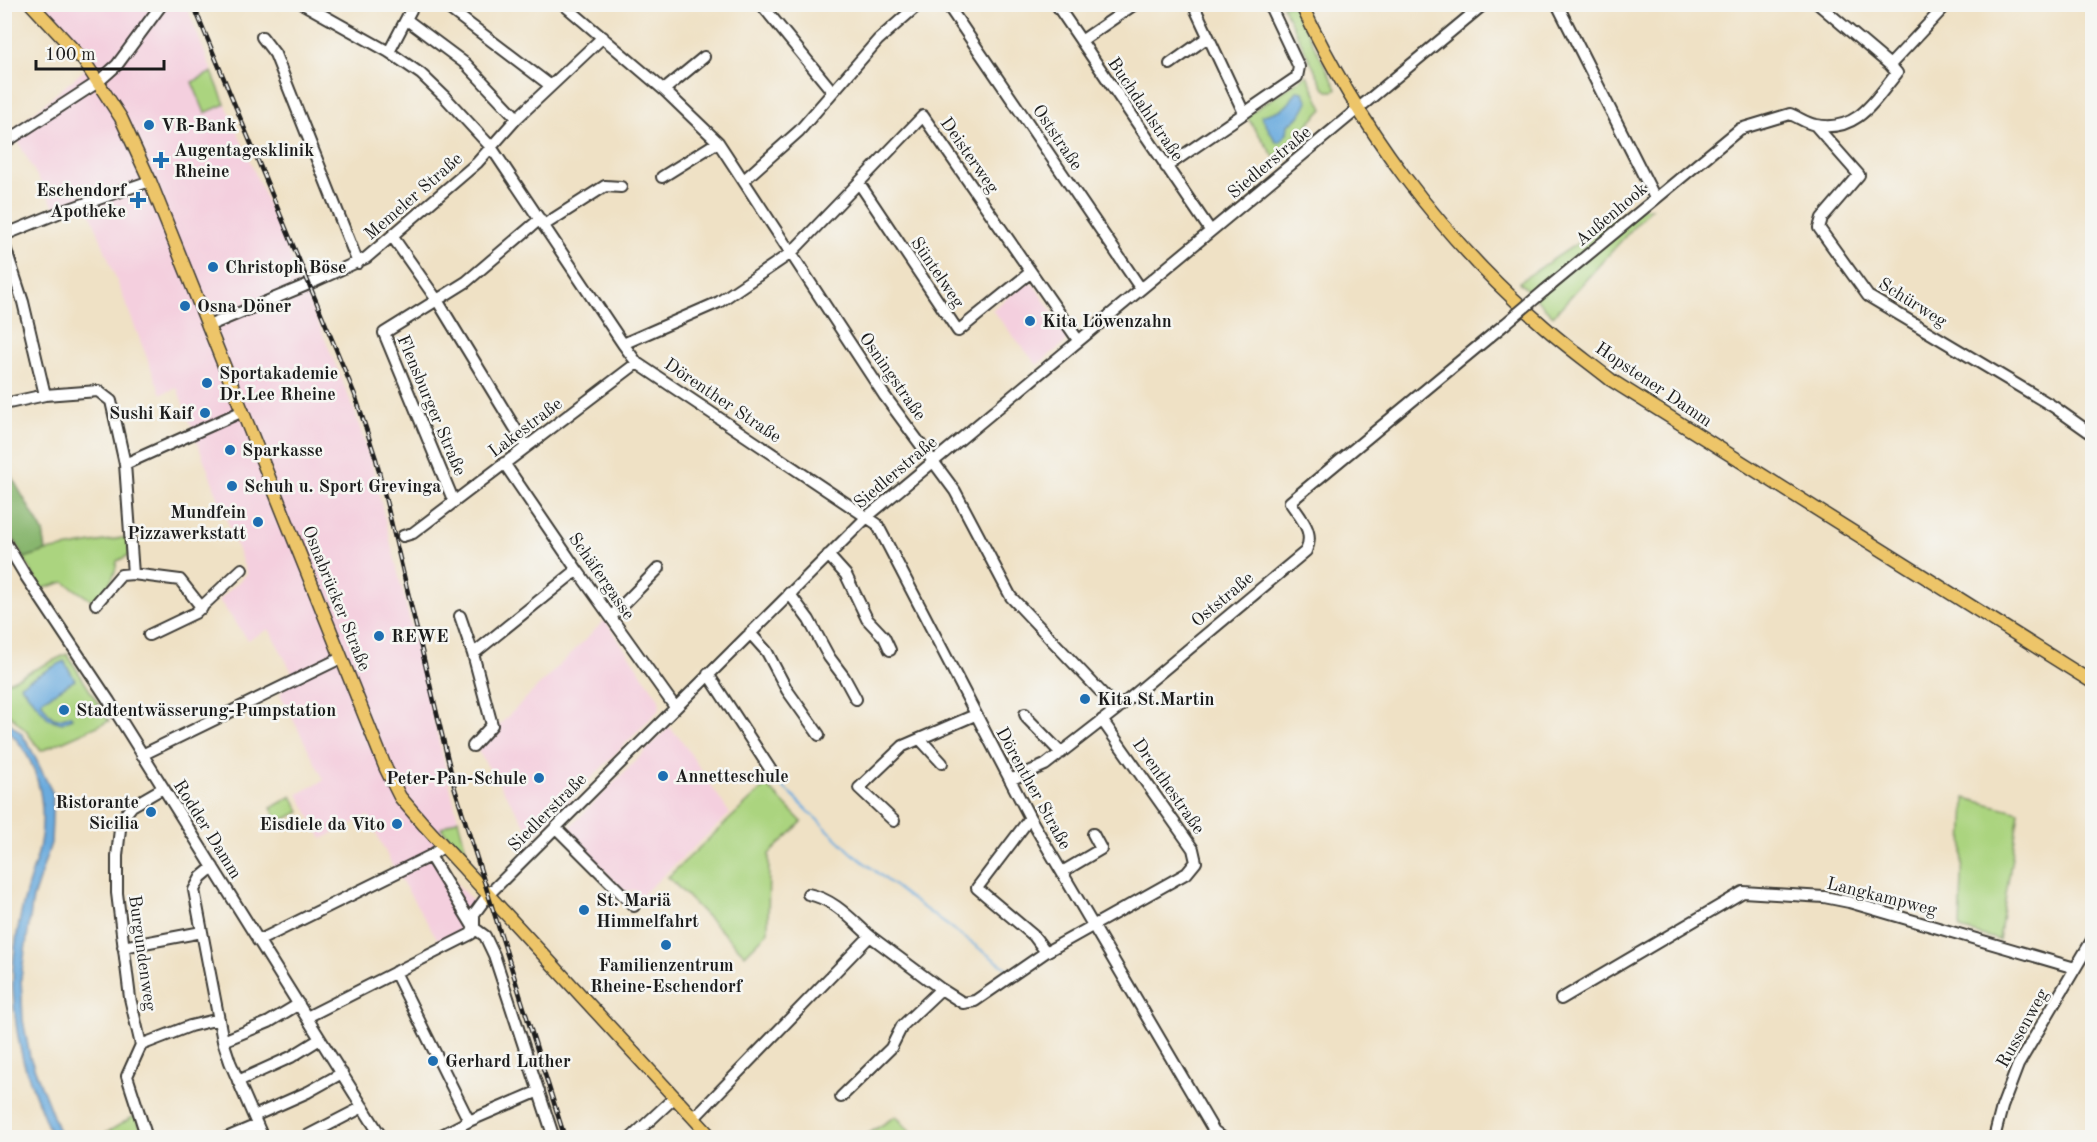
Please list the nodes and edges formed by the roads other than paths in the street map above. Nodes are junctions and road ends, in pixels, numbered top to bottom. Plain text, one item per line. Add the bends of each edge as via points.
1 (31, 4) edge
2 (162, 4) edge
3 (303, 4) edge
4 (414, 4) edge
5 (443, 4) edge
6 (920, 4) edge
7 (947, 4) edge
8 (1056, 4) edge
9 (1135, 4) edge
10 (1193, 4) edge
11 (1269, 4) edge
12 (1301, 4) edge
13 (1484, 4) edge
14 (1557, 4) edge
15 (1818, 4) edge
16 (1947, 4) edge
17 (563, 5) edge
18 (766, 6) edge
19 (407, 20) junction
20 (262, 37) dead end
21 (603, 37) junction
22 (1208, 37) junction
23 (1081, 41) junction
24 (389, 52) junction
25 (704, 57) dead end
26 (1170, 64) dead end
27 (1890, 64) junction
28 (98, 82) junction
29 (551, 86) junction
30 (664, 90) junction
31 (832, 91) junction
32 (1358, 110) junction
33 (1244, 113) junction
34 (517, 118) junction
35 (1815, 125) junction
36 (718, 142) junction
37 (4, 143) edge
38 (491, 147) junction
39 (1166, 167) junction
40 (662, 177) dead end
41 (744, 180) junction
42 (150, 182) junction
43 (859, 183) junction
44 (621, 187) dead end
45 (1655, 198) junction
46 (542, 222) junction
47 (1210, 230) junction
48 (4, 235) edge
49 (392, 236) junction
50 (4, 244) edge
51 (791, 254) junction
52 (358, 263) junction
53 (1031, 272) junction
54 (1142, 289) junction
55 (437, 300) junction
56 (208, 326) junction
57 (1078, 340) junction
58 (623, 344) junction
59 (637, 363) junction
60 (45, 395) junction
61 (4, 404) edge
62 (243, 411) junction
63 (2092, 434) edge
64 (526, 446) junction
65 (933, 460) junction
66 (504, 463) junction
67 (125, 464) junction
68 (454, 502) junction
69 (1290, 502) joint
70 (868, 516) junction
71 (403, 536) dead end
72 (4, 540) edge
73 (828, 555) junction
74 (659, 568) dead end
75 (242, 569) dead end
76 (577, 570) junction
77 (133, 574) junction
78 (789, 594) junction
79 (96, 604) dead end
80 (202, 608) junction
81 (460, 616) dead end
82 (611, 617) junction
83 (750, 633) junction
84 (149, 635) dead end
85 (890, 650) dead end
86 (473, 654) junction
87 (341, 658) junction
88 (708, 674) junction
89 (2092, 681) edge
90 (856, 699) dead end
91 (675, 707) junction
92 (1117, 709) junction
93 (1025, 714) dead end
94 (975, 715) junction
95 (1102, 720) junction
96 (819, 735) dead end
97 (920, 739) junction
98 (473, 746) dead end
99 (1061, 753) junction
100 (142, 755) junction
101 (942, 763) dead end
102 (774, 775) dead end
103 (1010, 780) junction
104 (164, 789) junction
105 (1030, 818) junction
106 (894, 821) dead end
107 (556, 828) junction
108 (1093, 834) dead end
109 (443, 847) junction
110 (430, 856) junction
111 (213, 867) junction
112 (1062, 872) junction
113 (808, 894) dead end
114 (488, 896) junction
115 (634, 906) dead end
116 (1094, 927) junction
117 (474, 928) junction
118 (202, 932) junction
119 (870, 936) junction
120 (258, 940) junction
121 (2092, 940) edge
122 (123, 947) junction
123 (1046, 952) junction
124 (2075, 968) junction
125 (395, 972) junction
126 (941, 989) junction
127 (1561, 999) dead end
128 (299, 1004) junction
129 (307, 1017) junction
130 (219, 1019) junction
131 (320, 1039) junction
132 (223, 1041) junction
133 (141, 1045) junction
134 (342, 1073) junction
135 (238, 1081) junction
136 (539, 1091) junction
137 (675, 1097) junction
138 (841, 1097) dead end
139 (363, 1107) junction
140 (694, 1118) junction
141 (256, 1120) junction
142 (469, 1121) junction
143 (1218, 1134) edge
144 (147, 1137) edge
145 (226, 1137) edge
146 (263, 1137) edge
147 (303, 1137) edge
148 (382, 1137) edge
149 (436, 1137) edge
150 (554, 1137) edge
151 (631, 1137) edge
152 (712, 1137) edge
153 (1994, 1137) edge

1 - 28 main road, Osnabrücker Straße via 84,61
2 - 28 street via 117,65
3 - 24 street, Dörenther Straße
4 - 19 street
5 - 29 street
6 - 31 street via 878,40
7 - 54 street, Oststraße
8 - 23 street, Buchdahlstraße
9 - 23 street
10 - 22 street
11 - 33 street via 1299,67 1297,77
12 - 32 main road, Hopstener Damm
13 - 32 street, Siedlerstraße
14 - 45 street
15 - 27 street
16 - 27 street
17 - 21 street, Osningstraße
18 - 31 street
19 - 24 street
19 - 34 street via 466,64
20 - 52 street via 275,54
21 - 29 street, Memeler Straße
21 - 30 street, Osningstraße
22 - 26 street
22 - 33 street
23 - 39 street, Buchdahlstraße
24 - 38 street, Dörenther Straße via 421,74
25 - 30 street
27 - 35 street, Außenhook via 1897,73 1863,115 1850,123
28 - 37 street
28 - 42 main road, Osnabrücker Straße via 123,122
29 - 34 street, Memeler Straße
30 - 36 street, Osningstraße
31 - 41 street via 798,131
32 - 47 street, Siedlerstraße
32 - 89 main road, Hopstener Damm via 1423,201 1481,267 1539,323 1611,380
33 - 39 street
34 - 38 street, Memeler Straße
35 - 45 street, Außenhook via 1790,114 1740,129
35 - 63 street, Schürweg via 1859,175 1822,218 1819,228 1868,296 2054,407
36 - 40 street
36 - 41 street, Osningstraße
38 - 46 street, Dörenther Straße
38 - 49 street, Memeler Straße
39 - 47 street, Buchdahlstraße
41 - 51 street, Osningstraße
42 - 48 street
42 - 56 main road, Osnabrücker Straße
43 - 51 street, Deisterweg
43 - 53 street, Süntelweg via 958,331
43 - 53 street, Deisterweg via 923,116
44 - 46 street, Flensburger Straße via 604,186
45 - 69 street, Außenhook, bridge
46 - 55 street, Flensburger Straße
46 - 58 street, Dörenther Straße
47 - 54 street, Siedlerstraße
49 - 52 street, Memeler Straße
49 - 55 street
50 - 60 street via 23,302
51 - 58 street via 719,302
51 - 65 street, Osningstraße via 884,395
52 - 56 street, Memeler Straße
53 - 57 street, Deisterweg
54 - 57 street, Siedlerstraße
55 - 64 street
55 - 68 street, Flensburger Straße via 384,333
56 - 62 main road, Osnabrücker Straße
57 - 65 street, Siedlerstraße
58 - 59 street, Dörenther Straße
59 - 64 street, Lakestraße
59 - 70 street, Dörenther Straße
60 - 61 street
60 - 67 street via 98,391 111,401
62 - 67 street
62 - 87 main road, Osnabrücker Straße
64 - 66 street, Lakestraße
65 - 70 street, Siedlerstraße
65 - 92 street, Osningstraße via 955,491 1011,597
66 - 68 street, Lakestraße
66 - 76 street, Schäfergasse
67 - 77 street
68 - 71 street, Lakestraße via 413,533
69 - 92 street, Oststraße via 1309,532 1306,551
70 - 73 street, Siedlerstraße
70 - 94 street, Dörenther Straße via 884,534
72 - 100 street, Rodder Damm
73 - 78 street, Siedlerstraße
73 - 85 street via 846,575 867,619
74 - 82 street
75 - 80 street
76 - 82 street, Schäfergasse
76 - 86 street
77 - 79 street via 121,575
77 - 80 street via 180,580
78 - 83 street, Siedlerstraße
78 - 90 street
80 - 84 street
81 - 86 street
82 - 91 street, Schäfergasse
83 - 88 street, Siedlerstraße
83 - 96 street via 767,652 787,690
86 - 98 street via 492,725
87 - 100 street
87 - 109 main road, Osnabrücker Straße via 400,797
88 - 91 street, Siedlerstraße
88 - 102 street
91 - 107 street, Siedlerstraße
92 - 95 street
93 - 99 street
94 - 97 street
94 - 103 street, Dörenther Straße
95 - 99 street
95 - 116 street, Drenthestraße via 1193,849 1196,862 1187,873
97 - 101 street
97 - 106 street via 903,747 859,788
99 - 103 street via 1045,765
100 - 104 street, Rodder Damm
103 - 105 street, Dörenther Straße
104 - 111 street, Rodder Damm
104 - 122 street, Burgundenweg via 132,806 121,820 117,893
105 - 112 street, Dörenther Straße
105 - 123 street via 977,888 1034,936
107 - 114 street, Siedlerstraße
107 - 115 street
108 - 112 street, Dörenther Straße via 1101,849
109 - 110 street
109 - 114 main road, Osnabrücker Straße
110 - 117 street
110 - 120 street
111 - 118 street via 194,890
111 - 120 street, Rodder Damm
112 - 116 street, Dörenther Straße
113 - 119 street via 833,903
114 - 117 street, Siedlerstraße via 474,914
114 - 137 main road, Osnabrücker Straße
116 - 123 street
116 - 143 street, Dörenther Straße
117 - 125 street via 471,934
117 - 136 street via 485,936 494,955
118 - 122 street
118 - 130 street
119 - 126 street
119 - 140 street
120 - 128 street, Rodder Damm
121 - 124 street, Russenweg
122 - 133 street, Burgundenweg
123 - 126 street via 975,1000 963,1003
124 - 127 street, Langkampweg via 1849,902 1743,892
124 - 153 street, Russenweg via 2018,1065
125 - 129 street
125 - 142 street
126 - 138 street via 902,1026 891,1048
128 - 129 street, Rodder Damm
128 - 132 street via 269,1023
129 - 131 street, Rodder Damm
130 - 132 street
130 - 133 street
131 - 134 street, Rodder Damm
131 - 135 street
132 - 135 street
133 - 144 street via 127,1076
134 - 139 street, Rodder Damm
134 - 141 street
135 - 141 street
136 - 142 street
136 - 150 street
137 - 140 main road, Osnabrücker Straße
137 - 151 street
139 - 147 street
139 - 148 street, Rodder Damm
140 - 152 main road, Osnabrücker Straße
141 - 145 street
141 - 146 street
142 - 149 street

